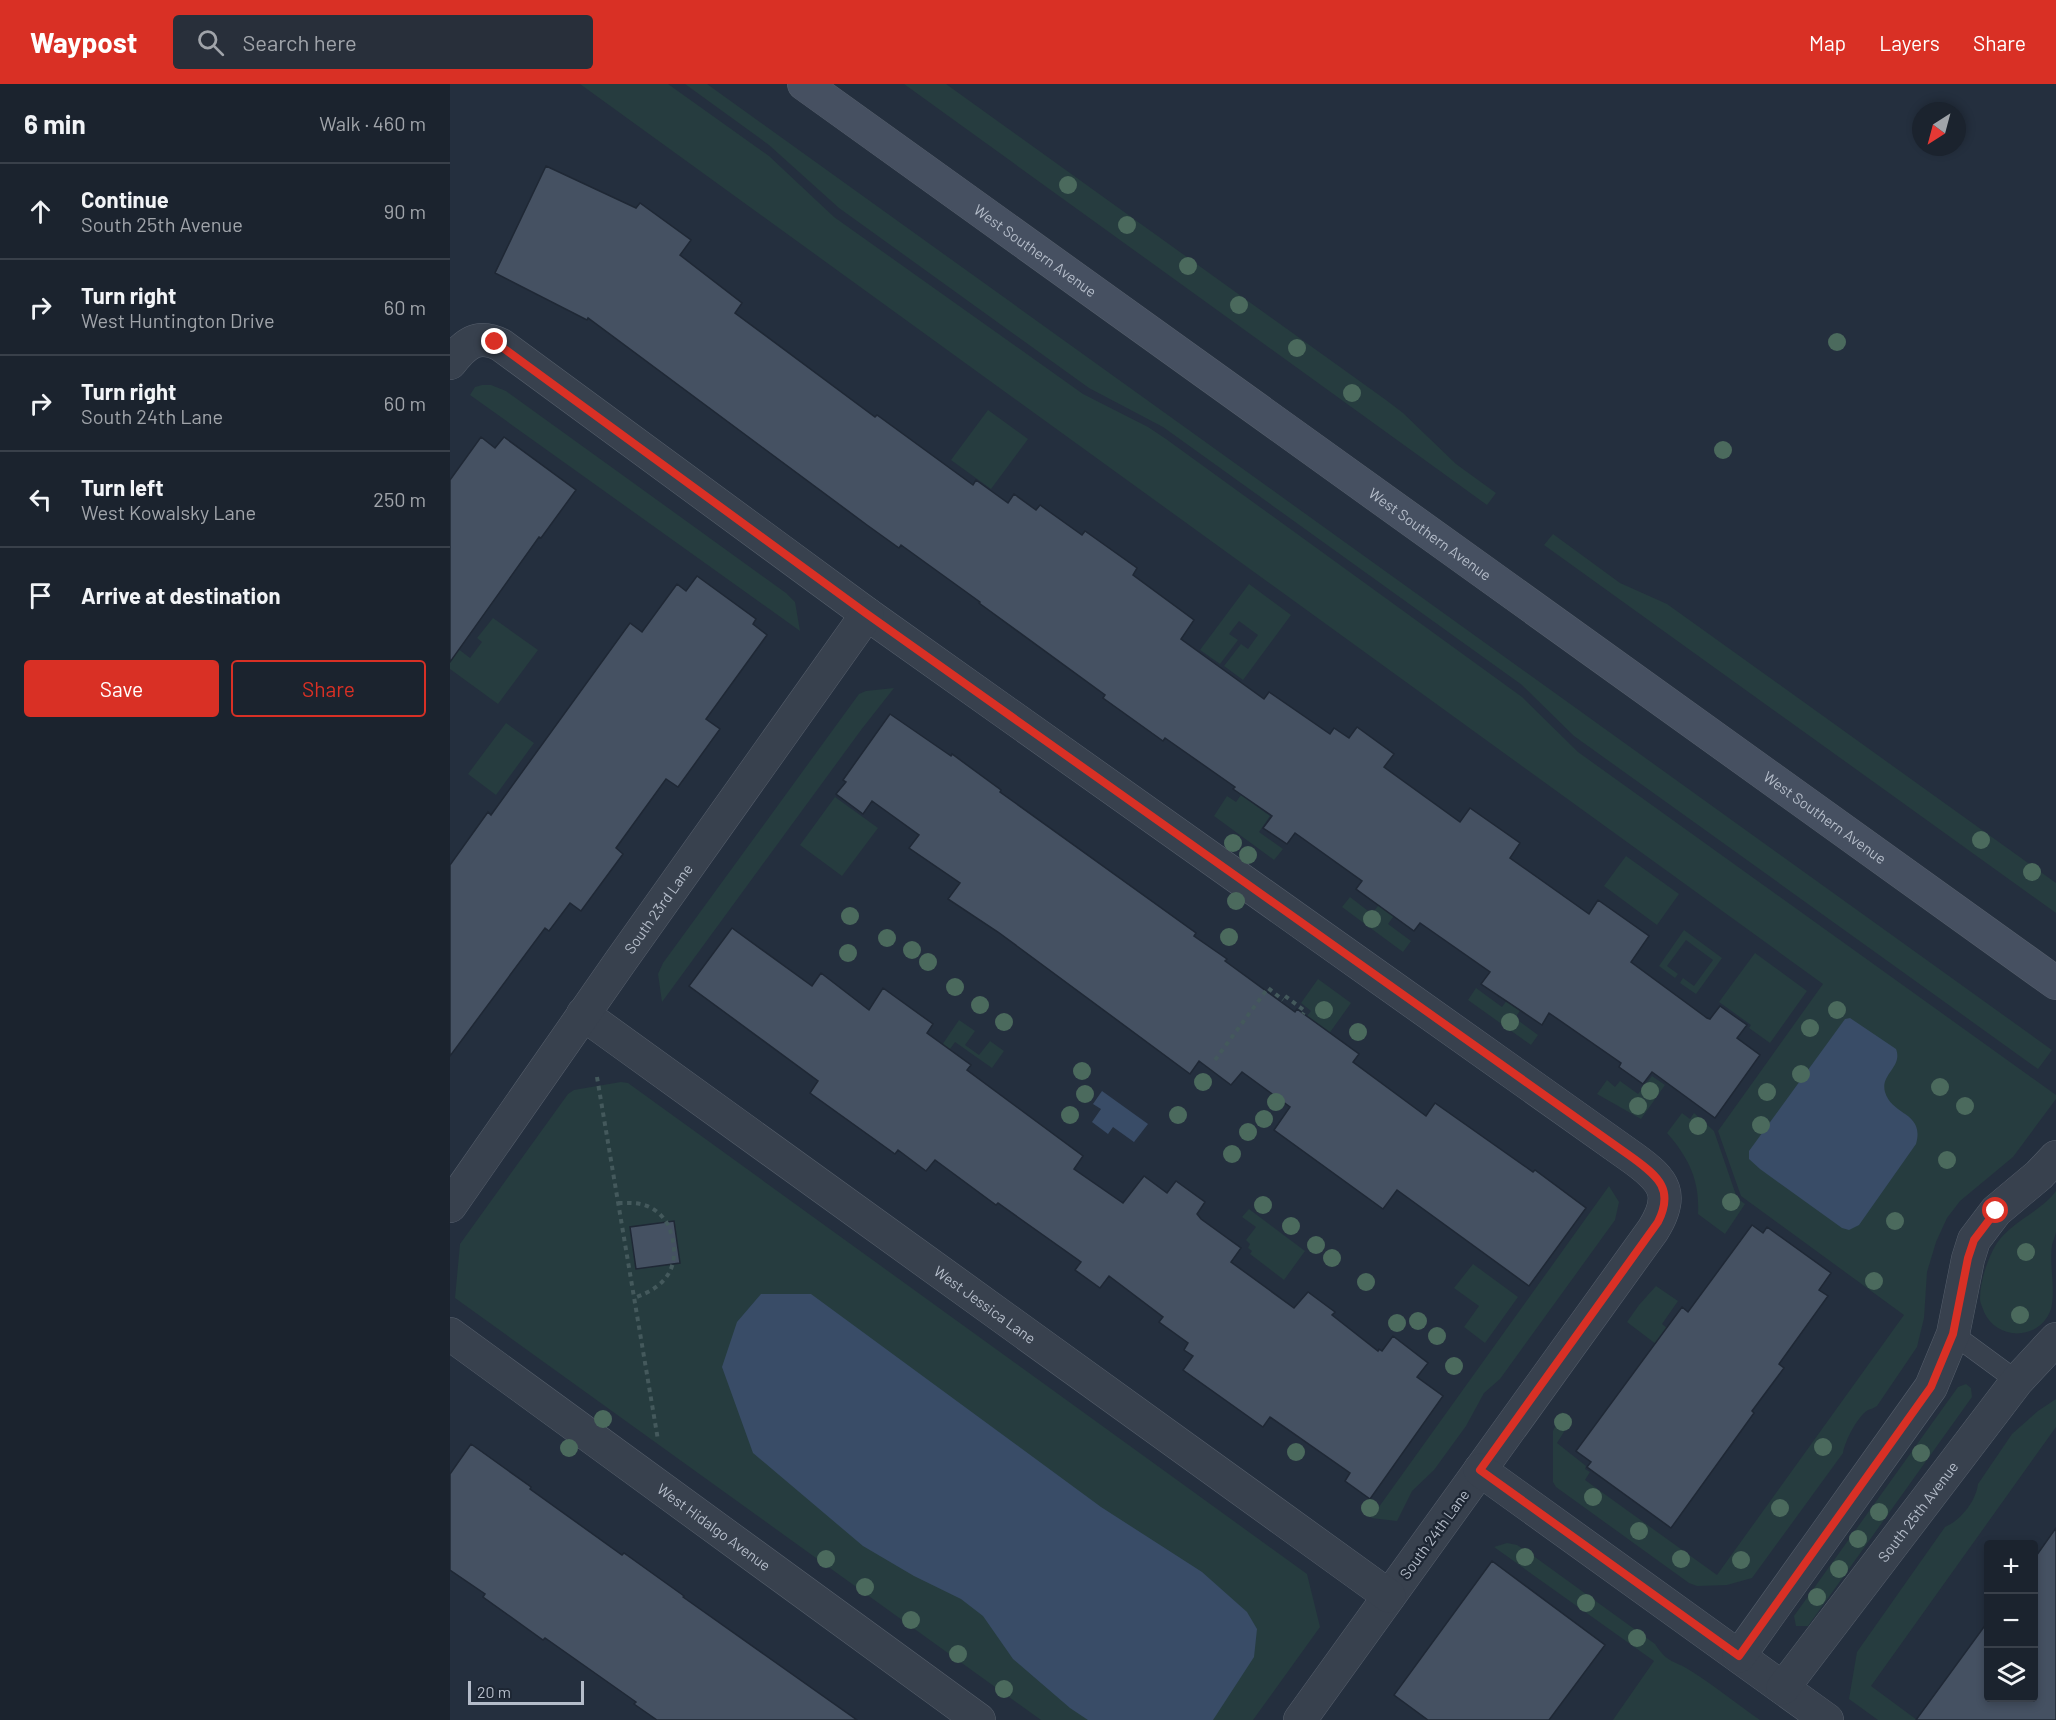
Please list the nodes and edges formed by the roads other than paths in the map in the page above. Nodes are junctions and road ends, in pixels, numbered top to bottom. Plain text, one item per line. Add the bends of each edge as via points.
1 (804, 84) edge
2 (450, 363) edge
3 (867, 614) junction
4 (2056, 983) edge
5 (583, 1014) junction
6 (2056, 1157) edge
7 (450, 1206) edge
8 (450, 1334) edge
9 (1953, 1334) junction
10 (2056, 1339) edge
11 (2017, 1381) junction
12 (1480, 1470) junction
13 (1389, 1596) junction
14 (1739, 1656) junction
15 (1784, 1688) junction
16 (979, 1720) edge
17 (1300, 1720) edge
18 (1827, 1720) edge

1 - 4 main road, West Southern Avenue
2 - 3 street via 475,340 501,345
3 - 5 street, South 23rd Lane
3 - 12 street, South 24th Lane via 1656,1178 1666,1198 1664,1211 1653,1230
5 - 7 street, South 23rd Lane
5 - 13 street, West Jessica Lane
6 - 9 street via 1996,1211 1974,1240
8 - 16 street, West Hidalgo Avenue
9 - 11 lane
9 - 14 street via 1924,1398
10 - 11 street, South 25th Avenue
11 - 15 street, South 25th Avenue
12 - 13 street, South 24th Lane
12 - 14 street
13 - 17 street, South 24th Lane
14 - 15 street
15 - 18 street

